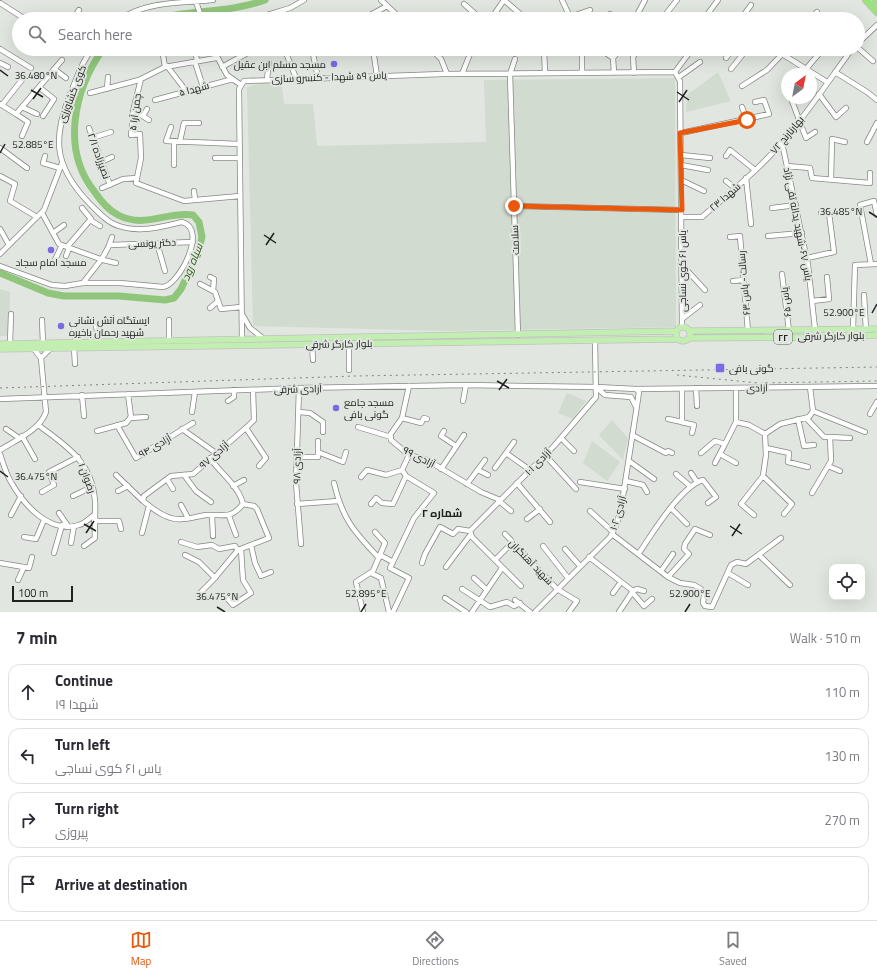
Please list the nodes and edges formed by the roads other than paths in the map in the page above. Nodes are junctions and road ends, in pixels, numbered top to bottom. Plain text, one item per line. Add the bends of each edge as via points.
1 (163, 0) edge
2 (213, 0) edge
3 (304, 0) edge
4 (381, 0) edge
5 (504, 0) edge
6 (562, 0) edge
7 (645, 0) edge
8 (677, 0) edge
9 (718, 0) edge
10 (866, 0) edge
11 (0, 3) edge
12 (197, 3) junction
13 (464, 4) dead end
14 (168, 5) junction
15 (751, 5) dead end
16 (387, 6) junction
17 (590, 10) dead end
18 (14, 12) edge
19 (136, 12) edge
20 (200, 12) edge
21 (277, 12) edge
22 (377, 12) edge
23 (393, 12) edge
24 (473, 12) edge
25 (496, 12) edge
26 (518, 12) edge
27 (568, 12) edge
28 (584, 12) edge
29 (639, 12) edge
30 (668, 12) edge
31 (709, 12) edge
32 (746, 12) edge
33 (877, 12) edge
34 (877, 25) edge
35 (865, 36) edge
36 (0, 49) edge
37 (865, 54) edge
38 (88, 56) edge
39 (164, 56) edge
40 (196, 56) edge
41 (242, 56) edge
42 (287, 56) edge
43 (313, 56) edge
44 (374, 56) edge
45 (437, 56) edge
46 (469, 56) edge
47 (544, 56) edge
48 (582, 56) edge
49 (610, 56) edge
50 (634, 56) edge
51 (687, 56) edge
52 (741, 56) edge
53 (781, 56) edge
54 (786, 56) edge
55 (817, 56) edge
56 (847, 56) edge
57 (216, 58) joint
58 (515, 58) dead end
59 (613, 58) joint
60 (62, 60) dead end
61 (196, 61) junction
62 (873, 61) dead end
63 (700, 62) dead end
64 (0, 63) edge
65 (269, 63) dead end
66 (8, 67) dead end
67 (166, 67) junction
68 (222, 67) junction
69 (31, 68) dead end
70 (803, 68) edge
71 (808, 68) edge
72 (54, 69) junction
73 (731, 69) dead end
74 (676, 72) junction
75 (835, 72) junction
76 (582, 73) junction
77 (614, 73) junction
78 (634, 73) junction
79 (447, 74) junction
80 (462, 74) junction
81 (510, 74) junction
82 (545, 74) junction
83 (25, 76) dead end
84 (377, 76) junction
85 (108, 77) dead end
86 (679, 77) junction
87 (66, 78) dead end
88 (296, 78) junction
89 (318, 78) junction
90 (817, 78) edge
91 (141, 79) junction
92 (233, 79) junction
93 (267, 79) junction
94 (827, 82) junction
95 (241, 85) junction
96 (742, 86) dead end
97 (39, 87) junction
98 (203, 87) junction
99 (107, 89) junction
100 (186, 92) junction
101 (90, 93) dead end
102 (819, 94) junction
103 (155, 100) dead end
104 (877, 100) edge
105 (755, 102) dead end
106 (1, 104) edge
107 (793, 104) edge
108 (22, 107) junction
109 (742, 107) dead end
110 (846, 108) dead end
111 (147, 109) dead end
112 (133, 110) junction
113 (16, 114) junction
114 (37, 114) dead end
115 (43, 116) dead end
116 (143, 116) junction
117 (149, 120) dead end
118 (747, 120) junction
119 (800, 121) junction
120 (877, 122) edge
121 (199, 123) dead end
122 (171, 127) dead end
123 (89, 128) dead end
124 (112, 132) dead end
125 (815, 132) dead end
126 (680, 133) junction
127 (22, 136) dead end
128 (92, 138) junction
129 (174, 141) junction
130 (180, 141) junction
131 (845, 142) dead end
132 (867, 142) dead end
133 (782, 143) junction
134 (239, 144) junction
135 (0, 148) edge
136 (681, 155) junction
137 (45, 156) dead end
138 (726, 156) dead end
139 (112, 157) dead end
140 (214, 158) dead end
141 (240, 158) junction
142 (710, 158) dead end
143 (101, 162) junction
144 (62, 163) junction
145 (174, 165) dead end
146 (681, 165) junction
147 (787, 166) junction
148 (27, 168) dead end
149 (60, 168) junction
150 (708, 170) dead end
151 (755, 170) junction
152 (870, 173) dead end
153 (0, 176) edge
154 (746, 178) junction
155 (831, 179) junction
156 (136, 180) junction
157 (681, 180) junction
158 (726, 181) dead end
159 (110, 185) junction
160 (102, 188) dead end
161 (735, 188) junction
162 (194, 191) dead end
163 (704, 191) dead end
164 (240, 196) junction
165 (196, 200) junction
166 (796, 205) junction
167 (514, 206) junction
168 (82, 208) dead end
169 (772, 208) dead end
170 (682, 210) junction
171 (42, 213) junction
172 (822, 213) dead end
173 (877, 215) edge
174 (37, 217) junction
175 (682, 217) junction
176 (90, 220) junction
177 (751, 224) dead end
178 (64, 226) dead end
179 (100, 226) dead end
180 (0, 229) edge
181 (53, 233) junction
182 (802, 233) junction
183 (768, 236) dead end
184 (112, 237) dead end
185 (730, 237) dead end
186 (193, 242) junction
187 (157, 243) junction
188 (9, 245) junction
189 (62, 245) junction
190 (110, 245) junction
191 (68, 248) junction
192 (0, 254) edge
193 (66, 256) dead end
194 (807, 258) junction
195 (103, 260) junction
196 (54, 262) dead end
197 (116, 262) dead end
198 (871, 264) junction
199 (877, 264) edge
200 (682, 265) junction
201 (0, 266) edge
202 (165, 271) dead end
203 (782, 274) dead end
204 (214, 277) dead end
205 (827, 278) dead end
206 (744, 280) junction
207 (733, 281) dead end
208 (83, 283) junction
209 (200, 284) dead end
210 (705, 290) dead end
211 (213, 291) junction
212 (864, 295) dead end
213 (218, 301) junction
214 (812, 301) junction
215 (700, 305) dead end
216 (210, 308) dead end
217 (241, 310) junction
218 (11, 314) dead end
219 (682, 319) junction
220 (42, 320) dead end
221 (169, 320) dead end
222 (96, 326) dead end
223 (682, 327) junction
224 (815, 329) junction
225 (853, 329) junction
226 (877, 329) edge
227 (74, 330) dead end
228 (866, 330) junction
229 (676, 331) junction
230 (690, 331) junction
231 (748, 331) junction
232 (789, 331) junction
233 (518, 335) junction
234 (877, 335) edge
235 (689, 338) junction
236 (264, 339) junction
237 (677, 339) junction
238 (242, 340) junction
239 (595, 340) junction
240 (169, 341) junction
241 (396, 341) junction
242 (99, 342) junction
243 (10, 343) junction
244 (43, 343) junction
245 (0, 344) edge
246 (125, 344) junction
247 (349, 344) junction
248 (75, 345) junction
249 (312, 345) junction
250 (33, 348) junction
251 (51, 348) junction
252 (0, 349) edge
253 (42, 358) junction
254 (313, 360) dead end
255 (75, 364) dead end
256 (349, 370) dead end
257 (466, 385) junction
258 (409, 386) junction
259 (877, 386) edge
260 (596, 387) junction
261 (810, 387) junction
262 (299, 388) junction
263 (696, 388) junction
264 (736, 388) junction
265 (636, 389) junction
266 (682, 389) junction
267 (234, 390) junction
268 (253, 390) junction
269 (195, 392) junction
270 (128, 394) junction
271 (82, 395) junction
272 (44, 397) junction
273 (0, 399) edge
274 (228, 401) dead end
275 (463, 401) dead end
276 (877, 402) edge
277 (697, 406) dead end
278 (636, 407) junction
279 (813, 411) junction
280 (192, 412) dead end
281 (299, 412) junction
282 (870, 414) dead end
283 (84, 416) dead end
284 (146, 417) dead end
285 (130, 418) junction
286 (402, 418) junction
287 (806, 418) junction
288 (426, 419) dead end
289 (668, 419) dead end
290 (798, 419) junction
291 (681, 422) junction
292 (736, 422) junction
293 (193, 423) dead end
294 (117, 425) junction
295 (38, 426) junction
296 (358, 427) dead end
297 (6, 428) dead end
298 (246, 428) junction
299 (182, 429) junction
300 (97, 431) dead end
301 (444, 431) dead end
302 (323, 432) dead end
303 (865, 432) dead end
304 (692, 433) dead end
305 (765, 434) junction
306 (464, 435) dead end
307 (632, 435) junction
308 (391, 436) junction
309 (21, 437) junction
310 (830, 437) junction
311 (561, 438) junction
312 (850, 438) dead end
313 (318, 441) dead end
314 (514, 442) dead end
315 (725, 444) junction
316 (814, 445) dead end
317 (456, 446) junction
318 (766, 448) junction
319 (0, 450) edge
320 (574, 451) dead end
321 (318, 452) junction
322 (346, 452) dead end
323 (216, 453) junction
324 (506, 453) junction
325 (672, 453) dead end
326 (701, 453) dead end
327 (0, 454) edge
328 (720, 454) junction
329 (409, 455) junction
330 (544, 455) junction
331 (78, 457) junction
332 (297, 457) junction
333 (210, 458) junction
334 (35, 459) dead end
335 (485, 460) dead end
336 (629, 462) junction
337 (715, 463) dead end
338 (736, 463) dead end
339 (259, 466) dead end
340 (828, 466) junction
341 (495, 468) dead end
342 (808, 468) dead end
343 (441, 469) junction
344 (402, 470) junction
345 (478, 470) junction
346 (530, 470) junction
347 (840, 471) dead end
348 (691, 473) dead end
349 (676, 474) dead end
350 (116, 475) dead end
351 (184, 475) junction
352 (488, 475) dead end
353 (406, 476) junction
354 (763, 476) junction
355 (361, 477) dead end
356 (167, 479) junction
357 (654, 479) dead end
358 (244, 480) dead end
359 (626, 481) junction
360 (580, 482) dead end
361 (697, 482) junction
362 (334, 483) dead end
363 (517, 483) junction
364 (467, 484) junction
365 (128, 486) junction
366 (233, 486) junction
367 (690, 486) junction
368 (92, 487) junction
369 (576, 489) dead end
370 (624, 489) junction
371 (172, 490) dead end
372 (118, 491) dead end
373 (42, 492) dead end
374 (647, 492) dead end
375 (812, 493) dead end
376 (21, 496) junction
377 (73, 496) dead end
378 (143, 498) junction
379 (338, 500) junction
380 (499, 501) junction
381 (211, 502) dead end
382 (708, 503) dead end
383 (243, 504) junction
384 (297, 504) junction
385 (371, 504) dead end
386 (149, 506) junction
387 (181, 506) dead end
388 (671, 508) junction
389 (540, 509) junction
390 (511, 511) dead end
391 (590, 511) dead end
392 (59, 513) dead end
393 (11, 514) dead end
394 (784, 514) dead end
395 (94, 515) junction
396 (754, 515) dead end
397 (212, 516) junction
398 (229, 516) junction
399 (188, 518) junction
400 (527, 519) dead end
401 (44, 520) junction
402 (94, 521) junction
403 (550, 522) dead end
404 (688, 524) dead end
405 (62, 525) junction
406 (68, 526) junction
407 (74, 526) junction
408 (121, 529) dead end
409 (375, 532) dead end
410 (471, 532) junction
411 (142, 533) dead end
412 (612, 533) junction
413 (505, 534) dead end
414 (236, 535) dead end
415 (710, 535) dead end
416 (213, 536) dead end
417 (24, 537) dead end
418 (781, 538) dead end
419 (181, 542) dead end
420 (512, 542) junction
421 (71, 543) dead end
422 (301, 544) dead end
423 (251, 545) junction
424 (84, 546) dead end
425 (543, 546) dead end
426 (239, 549) junction
427 (565, 549) dead end
428 (54, 553) dead end
429 (639, 553) junction
430 (673, 554) dead end
431 (185, 555) dead end
432 (759, 555) junction
433 (379, 556) junction
434 (32, 557) dead end
435 (589, 558) junction
436 (495, 560) junction
437 (393, 562) junction
438 (0, 563) edge
439 (422, 563) dead end
440 (580, 566) junction
441 (24, 567) junction
442 (446, 567) dead end
443 (502, 568) junction
444 (661, 571) junction
445 (271, 572) dead end
446 (371, 573) junction
447 (728, 573) junction
448 (668, 577) junction
449 (215, 578) junction
450 (474, 578) dead end
451 (568, 578) junction
452 (18, 580) dead end
453 (621, 582) junction
454 (748, 585) dead end
455 (790, 585) dead end
456 (520, 586) dead end
457 (462, 589) dead end
458 (557, 589) junction
459 (487, 590) junction
460 (644, 591) dead end
461 (632, 592) junction
462 (613, 593) dead end
463 (198, 595) dead end
464 (226, 597) dead end
465 (445, 598) dead end
466 (652, 599) dead end
467 (479, 601) junction
468 (705, 606) junction
469 (363, 612) edge
470 (389, 612) edge
471 (393, 612) edge
472 (466, 612) edge
473 (472, 612) edge
474 (530, 612) edge
475 (535, 612) edge
476 (569, 612) edge
477 (619, 612) edge
478 (703, 612) edge

1 - 14 street
2 - 12 street
3 - 21 street
4 - 16 street
5 - 25 street
5 - 26 street
6 - 27 street
7 - 29 street
8 - 30 street
9 - 31 street
10 - 33 highway
11 - 18 street
12 - 14 street
12 - 20 street
13 - 24 street
14 - 19 street
15 - 32 street
16 - 22 street
16 - 23 street
17 - 28 street
34 - 35 street
36 - 69 street
37 - 62 street
38 - 144 street, کوی کشاورزی via 81,67 60,123 58,139
39 - 67 street
40 - 61 street
41 - 68 street
42 - 88 street
43 - 89 street
44 - 84 street
45 - 79 street
46 - 80 street
47 - 82 street
48 - 76 street
49 - 59 street
50 - 78 street
51 - 74 street
52 - 73 street
53 - 96 street via 768,70
54 - 70 street
55 - 71 street
56 - 75 street, بهارنارنج ۷۲
57 - 61 street
57 - 68 street
58 - 81 street, سلامت
59 - 77 street
60 - 72 street
61 - 67 street
61 - 98 street
63 - 86 street
64 - 66 street
65 - 93 street
67 - 91 street
67 - 100 street
68 - 92 street
72 - 87 street
72 - 97 street
74 - 78 street, یاس ۵۹ شهدا - کنسرو سازی
74 - 86 street, یاس ۶۱ کوی نساجی
75 - 94 street, بهارنارنج ۷۲
75 - 104 street
76 - 77 street, یاس ۵۹ شهدا - کنسرو سازی
76 - 82 street, یاس ۵۹ شهدا - کنسرو سازی
77 - 78 street, یاس ۵۹ شهدا - کنسرو سازی
79 - 80 street, یاس ۵۹ شهدا - کنسرو سازی
79 - 84 street, یاس ۵۹ شهدا - کنسرو سازی
80 - 81 street, یاس ۵۹ شهدا - کنسرو سازی
81 - 82 street, یاس ۵۹ شهدا - کنسرو سازی
81 - 167 street, سلامت
83 - 106 street
84 - 89 street, یاس ۵۹ شهدا - کنسرو سازی
85 - 99 street
86 - 126 street, یاس ۶۱ کوی نساجی
88 - 89 street, یاس ۵۹ شهدا - کنسرو سازی
88 - 93 street, یاس ۵۹ شهدا - کنسرو سازی
90 - 94 street
91 - 99 street
91 - 112 street, چمن آرا ۵
92 - 95 street
92 - 98 street, شهدا ۵
93 - 95 street, یاس ۵۹ شهدا - کنسرو سازی via 244,81
94 - 102 street, بهارنارنج ۷۲
95 - 134 street
97 - 108 street
97 - 115 street via 54,99
98 - 100 street, شهدا ۵
99 - 101 street
100 - 103 street, شهدا ۵
102 - 110 street via 836,116
102 - 119 street, بهارنارنج ۷۲
105 - 118 street via 764,100 769,114
106 - 113 street
107 - 119 street
108 - 113 street
108 - 114 street
109 - 118 street
111 - 116 street
112 - 116 street
112 - 156 street, چمن آرا ۵ via 131,134 140,134 141,158
113 - 127 street via 28,122
116 - 117 street
118 - 126 street
119 - 125 street via 806,138
119 - 133 street, بهارنارنج ۷۲
120 - 132 street
121 - 130 street via 184,123
122 - 129 street via 166,141
123 - 128 street, نصیرزاده ۲/۱
124 - 128 street
126 - 136 street, یاس ۶۱ کوی نساجی
128 - 143 street, نصیرزاده ۲/۱
129 - 130 street
129 - 145 street
130 - 134 street
131 - 155 street via 832,139
133 - 147 street, یاس ۶۷-شهید یداله تقی نژاد
133 - 151 street, بهارنارنج ۷۲
134 - 141 street
135 - 148 street
136 - 142 street
136 - 146 street, یاس ۶۱ کوی نساجی
137 - 149 street via 43,163
138 - 151 street via 730,150
139 - 143 street
140 - 141 street
141 - 164 street
143 - 159 street, نصیرزاده ۲/۱
144 - 149 street
144 - 186 street, کوی کشاورزی via 87,201 114,224 127,228 152,229 182,222 190,227 194,236
146 - 150 street
146 - 157 street, یاس ۶۱ کوی نساجی
147 - 155 street via 810,168 812,178
147 - 166 street, یاس ۶۷-شهید یداله تقی نژاد
149 - 171 street
151 - 154 street, بهارنارنج ۷۲
152 - 155 street via 870,182
153 - 174 street via 15,184 10,201
154 - 161 street, شهدا ۲۳
154 - 177 street
156 - 159 street via 123,179
156 - 165 street via 184,201
157 - 163 street
157 - 170 street, یاس ۶۱ کوی نساجی
158 - 161 street
159 - 160 street
161 - 175 street, شهدا ۲۳ via 702,217
162 - 165 street
164 - 165 street
164 - 217 street
166 - 169 street
166 - 182 street, یاس ۶۷-شهید یداله تقی نژاد
167 - 170 street
167 - 233 street, سلامت
168 - 176 street
170 - 175 street, یاس ۶۱ کوی نساجی
171 - 174 street
171 - 181 street
172 - 194 street via 829,213 834,252
173 - 198 street via 874,201 860,205
174 - 188 street
175 - 200 street, یاس ۶۱ کوی نساجی
176 - 179 street
176 - 191 street
178 - 181 street
180 - 188 street
181 - 189 street
182 - 183 street
182 - 194 street, یاس ۶۷-شهید یداله تقی نژاد
184 - 190 street
185 - 206 street, رسالت - یاس ۶۳ via 740,236
186 - 187 street, دکتر یونسی
186 - 208 street via 176,279 169,286
187 - 190 street, دکتر یونسی
187 - 202 street
188 - 192 street
189 - 191 street
189 - 196 street
190 - 195 street
191 - 193 street
191 - 195 street
194 - 214 street, یاس ۶۷-شهید یداله تقی نژاد
195 - 197 street
195 - 208 street via 95,265
198 - 199 street
198 - 225 street via 855,265
200 - 210 street
200 - 219 street, یاس ۶۱ کوی نساجی
201 - 208 street via 52,285
203 - 232 street, یاس ۶۵
204 - 211 street
205 - 214 street via 829,299
206 - 207 street
206 - 231 street, رسالت - یاس ۶۳
209 - 211 street
211 - 213 street
212 - 228 street
213 - 216 street
213 - 217 street via 220,309
214 - 224 street, یاس ۶۷-شهید یداله تقی نژاد
215 - 219 street
217 - 236 street via 250,328
217 - 238 street
218 - 243 street
219 - 223 street, یاس ۶۱ کوی نساجی
220 - 244 street
221 - 240 street
222 - 242 street
223 - 229 main road
223 - 230 main road
224 - 225 main road, بلوار کارگر شرقی
224 - 232 main road, بلوار کارگر شرقی
225 - 228 main road, بلوار کارگر شرقی
226 - 228 main road, بلوار کارگر شرقی
227 - 248 street
229 - 233 main road, بلوار کارگر شرقی
229 - 237 main road
230 - 231 main road, بلوار کارگر شرقی
230 - 235 main road
231 - 232 main road, بلوار کارگر شرقی
233 - 241 main road, بلوار کارگر شرقی
234 - 235 main road, بلوار کارگر شرقی / ۲۲
235 - 237 main road via 684,342
236 - 238 main road, بلوار کارگر شرقی
236 - 241 main road, بلوار کارگر شرقی
237 - 239 main road, بلوار کارگر شرقی
238 - 240 main road, بلوار کارگر شرقی
239 - 241 main road, بلوار کارگر شرقی
239 - 260 street, آزادی ۱۰۱
240 - 246 main road, بلوار کارگر شرقی
241 - 247 main road, بلوار کارگر شرقی
242 - 246 main road, بلوار کارگر شرقی
242 - 248 main road, بلوار کارگر شرقی
243 - 244 main road, بلوار کارگر شرقی
243 - 245 main road, بلوار کارگر شرقی
244 - 248 main road, بلوار کارگر شرقی
246 - 248 main road, بلوار کارگر شرقی
246 - 249 main road, بلوار کارگر شرقی
247 - 249 main road, بلوار کارگر شرقی
247 - 256 street
248 - 251 main road, بلوار کارگر شرقی
248 - 255 street
249 - 254 street
250 - 251 main road, بلوار کارگر شرقی
250 - 252 main road, بلوار کارگر شرقی
250 - 253 street
251 - 253 street
253 - 272 street
257 - 258 street, آزادی شرقی
257 - 260 street, آزادی شرقی
257 - 275 street
258 - 262 street, آزادی شرقی
258 - 286 street
259 - 261 street, آزادی
260 - 265 street, آزادی
260 - 278 street via 605,394 631,397
260 - 311 street, آزادی ۱۰۱ via 596,397
261 - 264 street, آزادی
261 - 279 street
262 - 268 street, آزادی شرقی
262 - 281 street, آزادی ۹۸
263 - 264 street, آزادی
263 - 266 street, آزادی
263 - 277 street
264 - 292 street
265 - 266 street, آزادی
265 - 278 street via 639,392
266 - 291 street
267 - 268 street, آزادی شرقی
267 - 269 street, آزادی شرقی
267 - 274 street via 234,397
268 - 298 street, آزادی ۹۷ via 254,420
269 - 270 street, آزادی شرقی
269 - 280 street
270 - 271 street, آزادی شرقی
270 - 285 street
271 - 272 street, آزادی شرقی
271 - 283 street
272 - 273 street, آزادی شرقی
272 - 295 street via 46,412
276 - 282 street
278 - 307 street, آزادی ۱۰۲
279 - 287 street
279 - 303 street
281 - 302 street via 310,413 323,422
281 - 332 street, آزادی ۹۸
284 - 285 street
285 - 294 street via 126,423
286 - 288 street via 421,423 424,418
286 - 308 street
287 - 290 street
287 - 310 street via 824,437
289 - 291 street
290 - 305 street via 780,424
290 - 316 street via 804,446
291 - 304 street via 694,425
292 - 305 street via 749,425
292 - 315 street
293 - 299 street, آزادی ۹۴
294 - 299 street, آزادی ۹۴ via 136,458
294 - 300 street
295 - 309 street
295 - 331 street, رضوان ۱
296 - 308 street
297 - 309 street
298 - 323 street, آزادی ۹۷
298 - 339 street via 266,458
299 - 323 street, آزادی ۹۴
301 - 317 street via 441,436
305 - 318 street
306 - 317 street
307 - 325 street via 666,453
307 - 336 street, آزادی ۱۰۲
308 - 329 street, آزادی ٩٩ via 391,440
309 - 319 street
309 - 334 street
310 - 312 street
310 - 340 street via 831,461
311 - 320 street
311 - 330 street, آزادی ۱۰۱
313 - 321 street
314 - 324 street
315 - 326 street via 715,441
315 - 328 street
317 - 343 street
318 - 342 street via 789,454 788,462
318 - 354 street
321 - 322 street via 343,462
321 - 332 street via 318,457
323 - 333 street, آزادی ۹۷
324 - 341 street
324 - 346 street
327 - 376 street via 10,481
328 - 337 street
328 - 338 street
329 - 343 street, آزادی ٩٩ via 427,460
329 - 344 street
330 - 346 street, آزادی ۱۰۱
330 - 369 street
331 - 368 street, رضوان ۱
331 - 373 street via 49,472 54,485
332 - 384 street, آزادی ۹۸
333 - 351 street, آزادی ۹۷ via 193,474
333 - 366 street
335 - 345 street
336 - 357 street
336 - 359 street, آزادی ۱۰۲
340 - 347 street
340 - 375 street
343 - 364 street, آزادی ٩٩
344 - 353 street
344 - 355 street via 386,475 367,470
345 - 352 street
345 - 364 street
346 - 363 street, آزادی ۱۰۱
348 - 361 street
349 - 367 street
350 - 365 street
351 - 356 street, آزادی ۹۷ via 171,476
351 - 381 street via 196,491
353 - 385 street via 393,504 382,503 376,498
353 - 437 street via 434,493 414,518
354 - 394 street via 792,504
354 - 396 street via 741,504
356 - 371 street
356 - 378 street, آزادی ۹۷
358 - 366 street
359 - 370 street, آزادی ۱۰۲
359 - 374 street via 643,485
360 - 370 street
361 - 367 street
361 - 382 street via 703,480 716,497
362 - 379 street
363 - 380 street, آزادی ۱۰۱
363 - 389 street
364 - 380 street, آزادی ٩٩
365 - 372 street
365 - 378 street
366 - 383 street
367 - 388 street
368 - 377 street
368 - 395 street, رضوان ۱
370 - 412 street, آزادی ۱۰۲ via 621,509
376 - 393 street
376 - 401 street
378 - 386 street
379 - 384 street
379 - 433 street via 346,519
380 - 390 street, آزادی ٩٩
380 - 410 street, آزادی ۱۰۱
383 - 398 street
383 - 423 street via 254,506 269,534 269,538
384 - 422 street, آزادی ۹۸
386 - 399 street via 167,517 180,520
386 - 411 street
387 - 399 street
388 - 404 street
388 - 429 street
389 - 400 street
389 - 403 street
391 - 412 street
392 - 406 street
395 - 402 street, رضوان ۱
395 - 407 street via 80,525
397 - 398 street
397 - 399 street
397 - 416 street
398 - 414 street
401 - 405 street
401 - 417 street via 36,539
402 - 408 street via 119,521
402 - 424 street, رضوان ۱ via 95,538
405 - 406 street
405 - 428 street
406 - 407 street
407 - 421 street
409 - 433 street via 385,543
410 - 436 street
410 - 439 street via 458,529 453,534 440,526
410 - 442 street, آزادی ۱۰۱
412 - 429 street
412 - 435 street, آزادی ۱۰۲
413 - 420 street, شهید آهنگران
415 - 448 street via 695,529 684,544 684,549 689,554
418 - 432 street
419 - 426 street via 197,547 212,545 219,549 235,546
420 - 436 street
420 - 458 street, شهید آهنگران
423 - 426 street
423 - 445 street via 261,576
425 - 451 street
426 - 449 street
426 - 464 street via 243,580 251,593 233,606
427 - 440 street
429 - 444 street
430 - 444 street
431 - 449 street via 199,562
432 - 447 street via 746,564 737,562 731,565
432 - 455 street
433 - 437 street
433 - 446 street
434 - 441 street via 29,568
435 - 440 street, آزادی ۱۰۲
435 - 453 street
436 - 443 street
437 - 471 street via 390,568 409,578
438 - 441 street
440 - 451 street, آزادی ۱۰۲
441 - 452 street
443 - 456 street
443 - 459 street
444 - 448 street
446 - 469 street via 356,582
446 - 470 street via 381,578
447 - 454 street
447 - 468 street via 712,607
448 - 468 street via 701,589
449 - 463 street
450 - 459 street
451 - 458 street, آزادی ۱۰۲
453 - 461 street
453 - 462 street
457 - 467 street
458 - 475 street, آزادی ۱۰۲
458 - 476 street, شهید آهنگران via 577,601
459 - 467 street
460 - 461 street via 637,589
461 - 466 street via 644,606
461 - 477 street
465 - 472 street
467 - 473 street
467 - 474 street via 490,607 507,602 514,606 517,602
468 - 478 street

